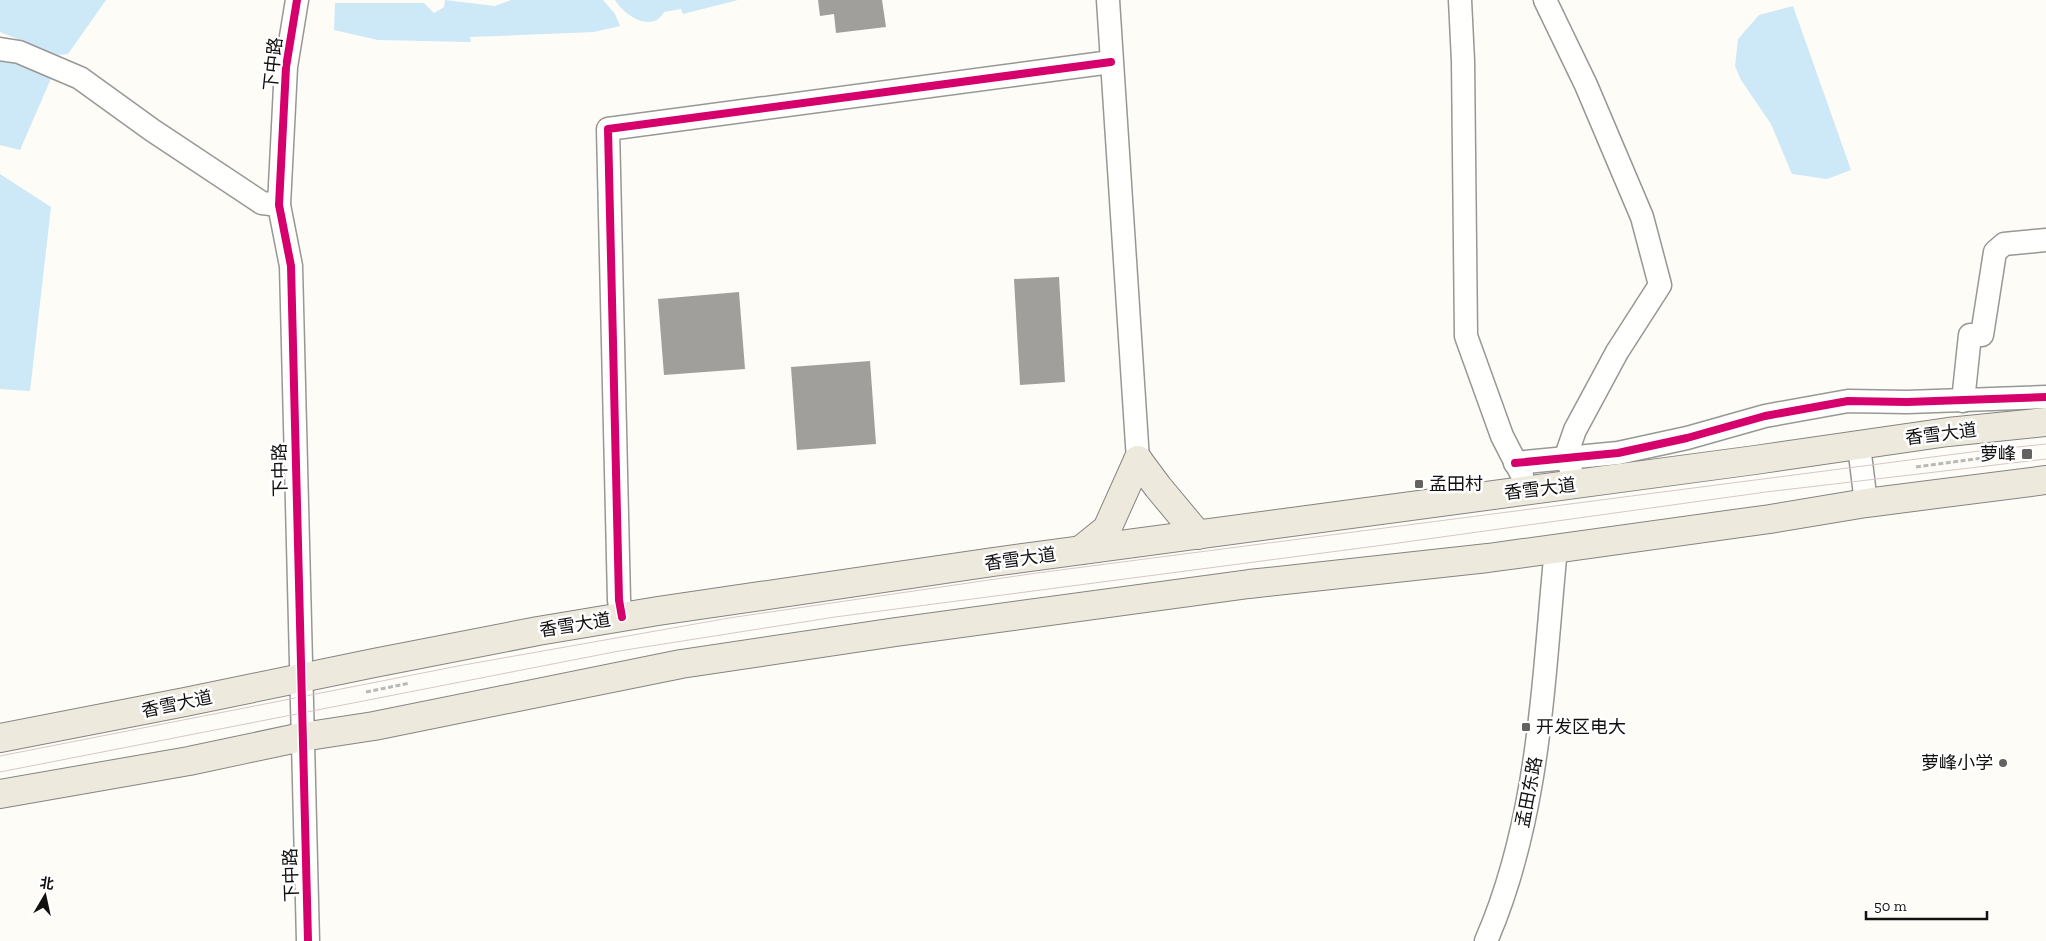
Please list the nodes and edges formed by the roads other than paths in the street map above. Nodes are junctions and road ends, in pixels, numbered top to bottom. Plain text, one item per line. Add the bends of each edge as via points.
1 (298, 0) edge
2 (1108, 0) edge
3 (1460, 0) edge
4 (1545, 0) edge
5 (0, 49) edge
6 (1112, 62) junction
7 (279, 205) junction
8 (2046, 240) edge
9 (2046, 397) edge
10 (1962, 401) junction
11 (2046, 422) edge
12 (1859, 446) junction
13 (1568, 458) junction
14 (1138, 460) junction
15 (1515, 463) junction
16 (2046, 480) edge
17 (1573, 485) junction
18 (1529, 490) junction
19 (1866, 503) junction
20 (1198, 535) junction
21 (1556, 548) junction
22 (1080, 550) junction
23 (622, 617) junction
24 (300, 678) junction
25 (0, 738) edge
26 (302, 738) junction
27 (0, 794) edge
28 (308, 941) edge
29 (1486, 941) edge

1 - 7 street, 下中路 via 286,67
2 - 6 street
3 - 15 street via 1466,336
4 - 13 street via 1586,85 1642,217 1660,285 1612,361 1575,430
5 - 7 street via 19,52 80,78 262,203
6 - 14 street
6 - 23 street via 608,129 619,600
7 - 24 street, 下中路 via 291,266
8 - 10 street via 2004,244 1995,252 1982,336 1970,334
9 - 10 street
10 - 13 street via 1848,401 1765,416 1618,453
11 - 12 main road, 香雪大道 via 1948,432
12 - 17 main road, 香雪大道
12 - 19 street
13 - 15 street
13 - 17 street
14 - 20 main road
14 - 22 main road via 1107,529
15 - 18 street
16 - 19 main road
17 - 18 main road, 香雪大道
18 - 20 main road, 香雪大道
19 - 21 main road
20 - 22 main road, 香雪大道
21 - 26 main road via 1249,584 681,664
21 - 29 street, 孟田东路 via 1538,746 1530,792 1515,859
22 - 23 main road, 香雪大道
23 - 24 main road, 香雪大道
24 - 25 main road, 香雪大道
24 - 26 street, 下中路
26 - 27 main road
26 - 28 street, 下中路

